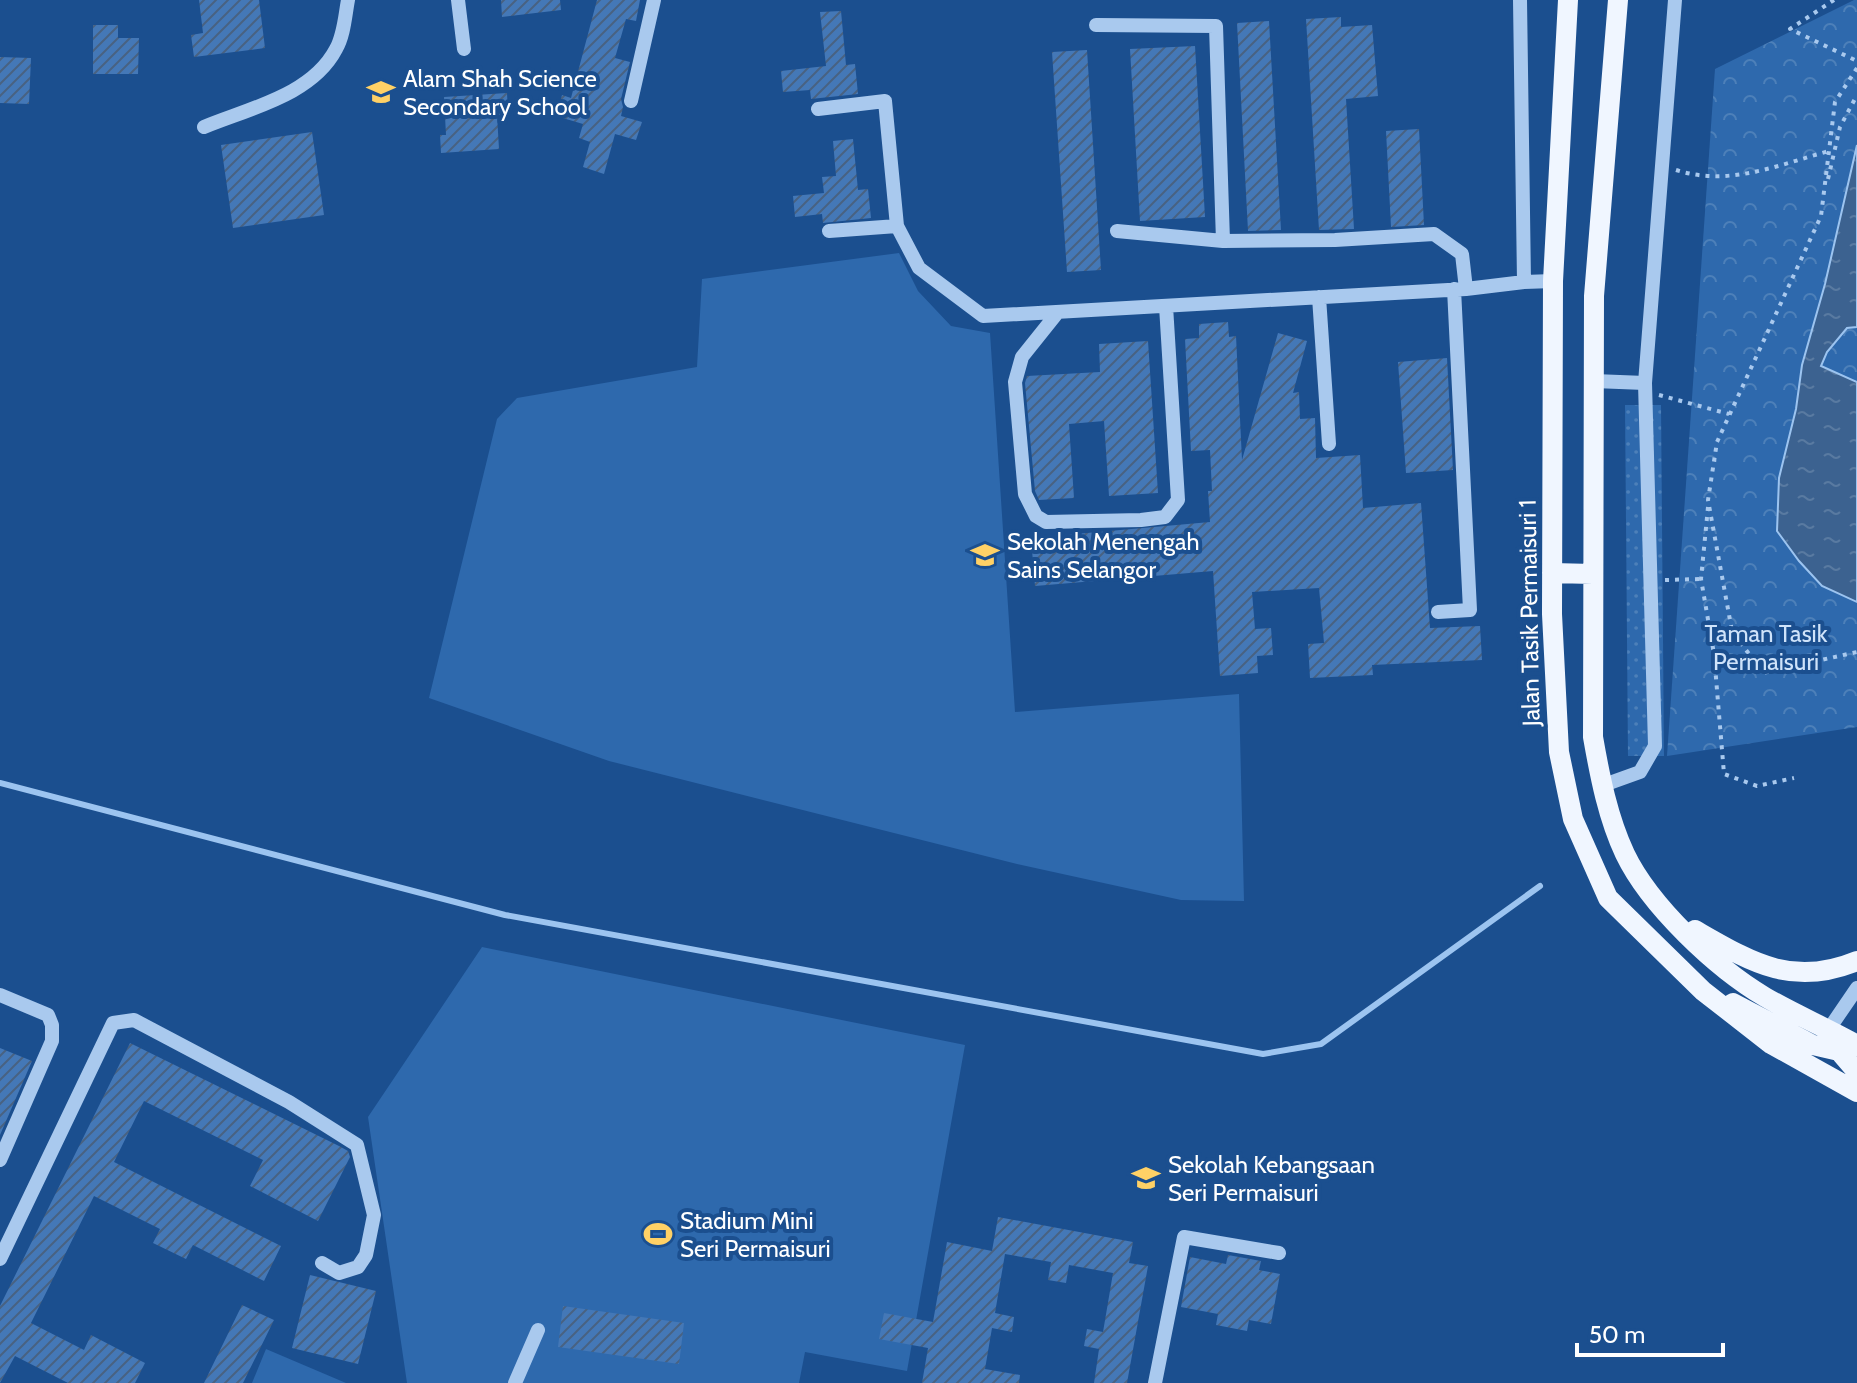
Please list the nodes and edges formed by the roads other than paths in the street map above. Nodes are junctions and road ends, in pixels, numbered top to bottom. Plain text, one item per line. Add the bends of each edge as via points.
1 (348, 0) edge
2 (458, 0) edge
3 (654, 0) edge
4 (1520, 0) edge
5 (1568, 0) edge
6 (1618, 0) edge
7 (1675, 0) edge
8 (1096, 25) dead end
9 (464, 49) dead end
10 (631, 101) dead end
11 (818, 109) dead end
12 (204, 127) dead end
13 (897, 226) junction
14 (829, 231) dead end
15 (1117, 231) dead end
16 (1223, 241) junction
17 (1553, 281) junction
18 (1524, 282) junction
19 (1460, 289) junction
20 (1319, 297) junction
21 (1166, 306) junction
22 (1058, 312) junction
23 (1594, 381) junction
24 (1645, 383) junction
25 (1329, 444) dead end
26 (1552, 573) junction
27 (1593, 574) junction
28 (1438, 612) dead end
29 (1601, 786) junction
30 (1664, 912) junction
31 (1857, 961) edge
32 (1857, 988) edge
33 (1703, 991) junction
34 (0, 995) edge
35 (1829, 1029) junction
36 (1851, 1047) edge
37 (1857, 1072) edge
38 (1857, 1092) edge
39 (5, 1134) edge
40 (0, 1160) edge
41 (1279, 1253) dead end
42 (0, 1259) edge
43 (322, 1263) dead end
44 (538, 1330) dead end
45 (515, 1383) edge
46 (1155, 1383) edge

1 - 12 street via 338,46 323,69 293,91
2 - 9 street
3 - 10 street
4 - 18 street
5 - 17 main road, Jalan Tasik Permaisuri 1
6 - 23 main road via 1594,296
7 - 24 street
8 - 16 street via 1216,26
11 - 13 street via 885,101
13 - 14 street
13 - 22 street via 919,268 983,316
15 - 16 street
16 - 19 street via 1434,234 1462,254
17 - 18 street
17 - 26 main road, Jalan Tasik Permaisuri 1
18 - 19 street
19 - 20 street
19 - 28 street via 1470,610
20 - 21 street
20 - 25 street
21 - 22 street
21 - 22 street via 1178,500 1165,517 1141,520 1046,522 1036,516 1025,494 1015,382 1022,357
23 - 24 street
23 - 27 main road
24 - 29 street via 1655,746 1640,772
26 - 27 main road
26 - 33 main road, Jalan Tasik Permaisuri 1 via 1559,752 1573,819 1608,898
27 - 29 main road via 1593,737
29 - 30 main road via 1625,855
30 - 31 main road via 1777,971 1806,974
30 - 35 main road via 1763,996
32 - 35 street
33 - 36 main road via 1813,1045
33 - 38 main road, Jalan Tasik Permaisuri 1 via 1771,1044
34 - 39 street via 48,1015 52,1025 52,1041
35 - 36 main road
36 - 37 main road
39 - 40 street
41 - 46 street via 1184,1237
42 - 43 street via 113,1023 134,1020 289,1102 357,1145 374,1215 366,1255 358,1267 339,1273
44 - 45 street

